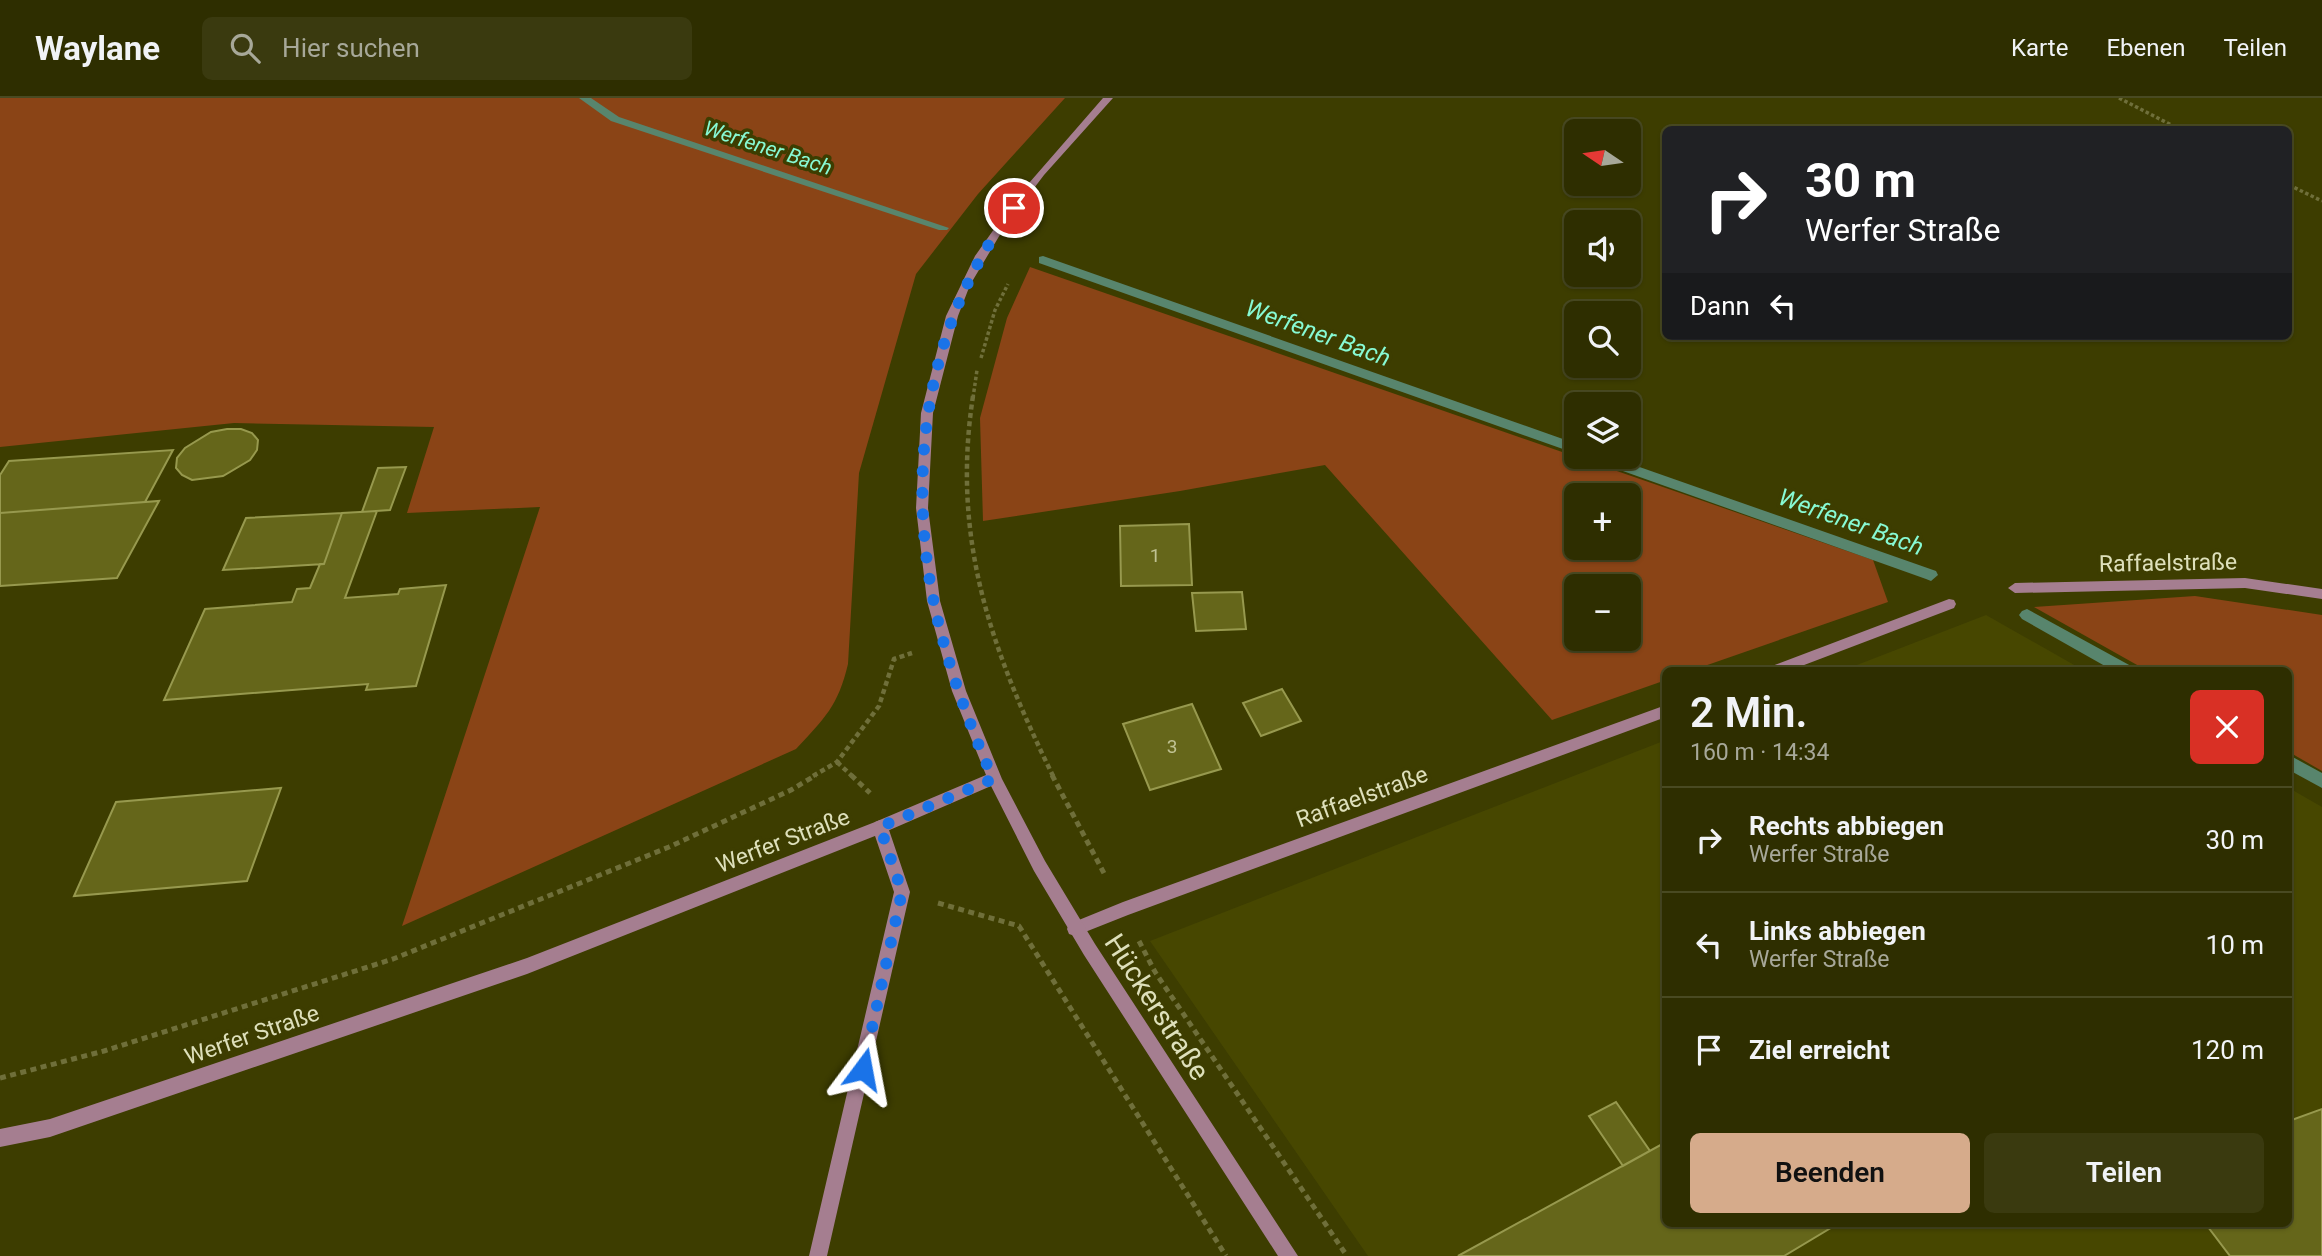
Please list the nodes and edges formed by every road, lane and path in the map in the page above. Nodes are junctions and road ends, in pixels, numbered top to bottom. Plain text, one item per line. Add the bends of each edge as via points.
1 (1108, 98) edge
2 (2119, 98) edge
3 (2173, 126) edge
4 (2292, 186) edge
5 (2322, 201) edge
6 (1012, 277) dead end
7 (2015, 588) dead end
8 (2322, 594) edge
9 (1949, 604) dead end
10 (943, 642) junction
11 (1785, 667) edge
12 (1662, 712) edge
13 (837, 762) junction
14 (993, 779) junction
15 (898, 819) junction
16 (880, 827) junction
17 (933, 892) dead end
18 (1123, 909) junction
19 (1075, 929) junction
20 (0, 1078) edge
21 (0, 1138) edge
22 (818, 1256) edge
23 (1226, 1256) edge
24 (1289, 1256) edge
25 (1347, 1256) edge

1 - 10 street via 998,229 952,314 929,410 921,474 926,560
2 - 3 path
4 - 5 path
6 - 18 path via 995,310 968,424 965,485 975,570 990,633 1015,699
7 - 8 street, Raffaelstraße via 2245,583
9 - 11 street
10 - 13 path via 894,659 879,706
10 - 14 street
12 - 18 street, Raffaelstraße
13 - 15 path
13 - 20 path via 791,790 669,847 393,959 104,1051
14 - 15 street, Werfer Straße
14 - 19 street, Hückerstraße
15 - 16 street, Werfer Straße
16 - 21 street, Werfer Straße via 527,966 50,1128
16 - 22 street via 902,892
17 - 23 path via 939,905 1019,926
18 - 19 street, Raffaelstraße
18 - 25 path via 1155,972
19 - 24 street, Hückerstraße

